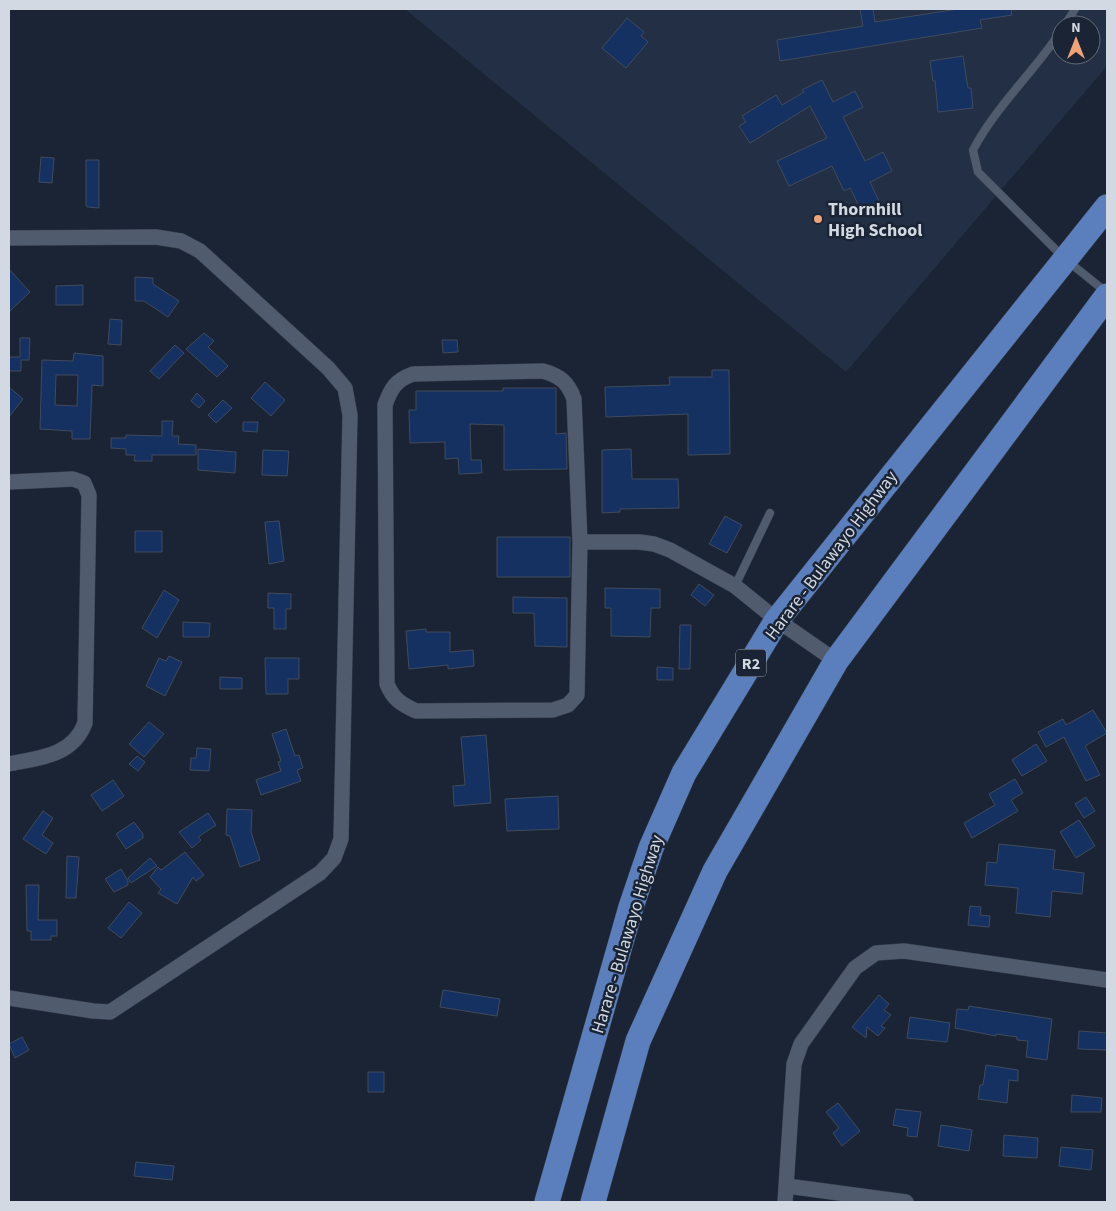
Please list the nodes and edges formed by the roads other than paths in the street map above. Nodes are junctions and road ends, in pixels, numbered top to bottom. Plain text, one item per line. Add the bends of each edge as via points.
1 (1051, 47) edge
2 (1107, 207) edge
3 (9, 238) edge
4 (1064, 258) junction
5 (1107, 295) edge
6 (9, 482) edge
7 (770, 513) dead end
8 (580, 542) junction
9 (735, 586) junction
10 (777, 620) junction
11 (836, 661) junction
12 (9, 764) edge
13 (1107, 980) edge
14 (9, 998) edge
15 (786, 1186) junction
16 (548, 1202) edge
17 (593, 1202) edge
18 (786, 1202) edge
19 (906, 1202) edge

1 - 4 lane via 984,130 973,150 978,172
2 - 4 highway, Harare - Bulawayo Highway / R2
3 - 14 street via 156,237 181,241 200,251 328,368 344,388 350,416 341,839 334,858 320,873 110,1012
4 - 5 lane
4 - 10 highway, Harare - Bulawayo Highway / R2
5 - 11 highway
6 - 12 street via 73,479 84,483 89,495 85,723 81,736 71,746 44,757
7 - 9 lane
8 - 8 street via 574,399 569,385 558,375 543,371 413,374 398,379 385,405 386,684 392,697 416,711 553,710 568,705 578,696
8 - 9 street via 654,544
9 - 10 street
10 - 11 street
10 - 16 highway, Harare - Bulawayo Highway / R2 via 684,773 651,848 631,907
11 - 17 highway via 715,871 646,1023 638,1041
13 - 15 street via 904,951 876,954 855,968 800,1044 794,1064
15 - 18 street
15 - 19 street

